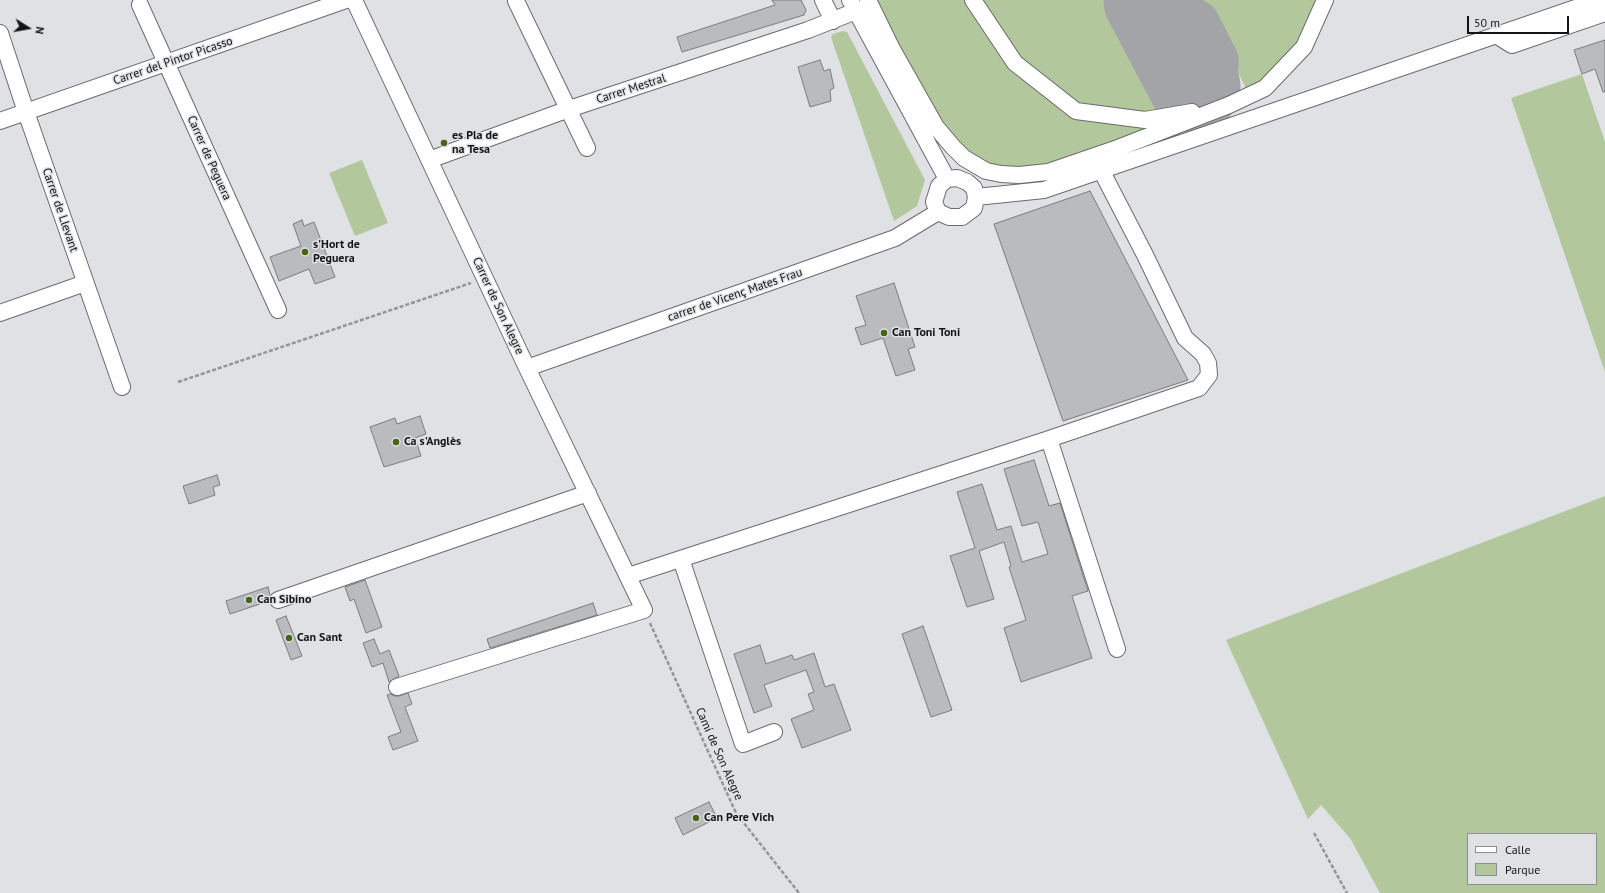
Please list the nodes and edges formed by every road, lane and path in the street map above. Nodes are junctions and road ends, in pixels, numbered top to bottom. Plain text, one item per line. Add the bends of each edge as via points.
1 (346, 0) edge
2 (354, 0) edge
3 (823, 0) edge
4 (868, 0) edge
5 (973, 0) edge
6 (1325, 0) edge
7 (1599, 0) edge
8 (516, 1) dead end
9 (140, 5) dead end
10 (853, 5) edge
11 (1605, 13) edge
12 (833, 20) junction
13 (0, 33) edge
14 (1496, 35) junction
15 (166, 63) junction
16 (1229, 105) junction
17 (569, 109) junction
18 (26, 112) junction
19 (0, 121) edge
20 (587, 148) dead end
21 (429, 160) junction
22 (1101, 170) junction
23 (947, 179) junction
24 (976, 197) junction
25 (938, 212) junction
26 (485, 278) junction
27 (86, 283) junction
28 (278, 310) dead end
29 (0, 314) edge
30 (527, 368) junction
31 (178, 382) dead end
32 (122, 387) dead end
33 (1049, 439) junction
34 (588, 493) junction
35 (681, 559) junction
36 (628, 576) junction
37 (278, 600) dead end
38 (644, 610) junction
39 (1118, 649) dead end
40 (397, 687) dead end
41 (774, 732) dead end
42 (1314, 833) dead end
43 (799, 893) edge
44 (1347, 893) edge

1 - 15 street, Carrer del Pintor Picasso
2 - 21 street, Carrer de Son Alegre
3 - 12 street
4 - 16 street via 936,127 964,158 986,171 1019,175 1048,172
5 - 16 street via 1015,63 1076,111 1145,120
6 - 16 street via 1304,47 1265,88
7 - 14 street
8 - 17 street
9 - 15 street, Carrer de Peguera
10 - 12 street, Carrer Mestral
10 - 23 street
11 - 14 street via 1512,45
12 - 17 street, Carrer Mestral
13 - 18 street, Carrer de Llevant
14 - 22 street
15 - 18 street, Carrer del Pintor Picasso
15 - 28 street, Carrer de Peguera
17 - 20 street
17 - 21 street, Carrer Mestral
18 - 19 street, Carrer del Pintor Picasso
18 - 27 street, Carrer de Llevant
21 - 26 street, Carrer de Son Alegre
22 - 24 street via 1044,190
22 - 33 street via 1185,338 1203,354 1208,363 1209,375 1199,388
23 - 24 street via 957,178 967,182 974,188
23 - 25 street via 939,186 934,202
24 - 25 street via 974,208 962,217 949,217
25 - 30 street, carrer de Vicenç Mates Frau via 895,238
26 - 30 street, Carrer de Son Alegre
26 - 31 path
27 - 29 street
27 - 32 street, Carrer de Llevant
30 - 34 street, Carrer de Son Alegre
33 - 35 street
33 - 39 street
34 - 36 street, Carrer de Son Alegre
34 - 37 street
35 - 36 street
35 - 41 street via 743,744
36 - 38 street, Carrer de Son Alegre
38 - 40 street
38 - 43 path, Camí de Son Alegre via 736,813
42 - 44 path

